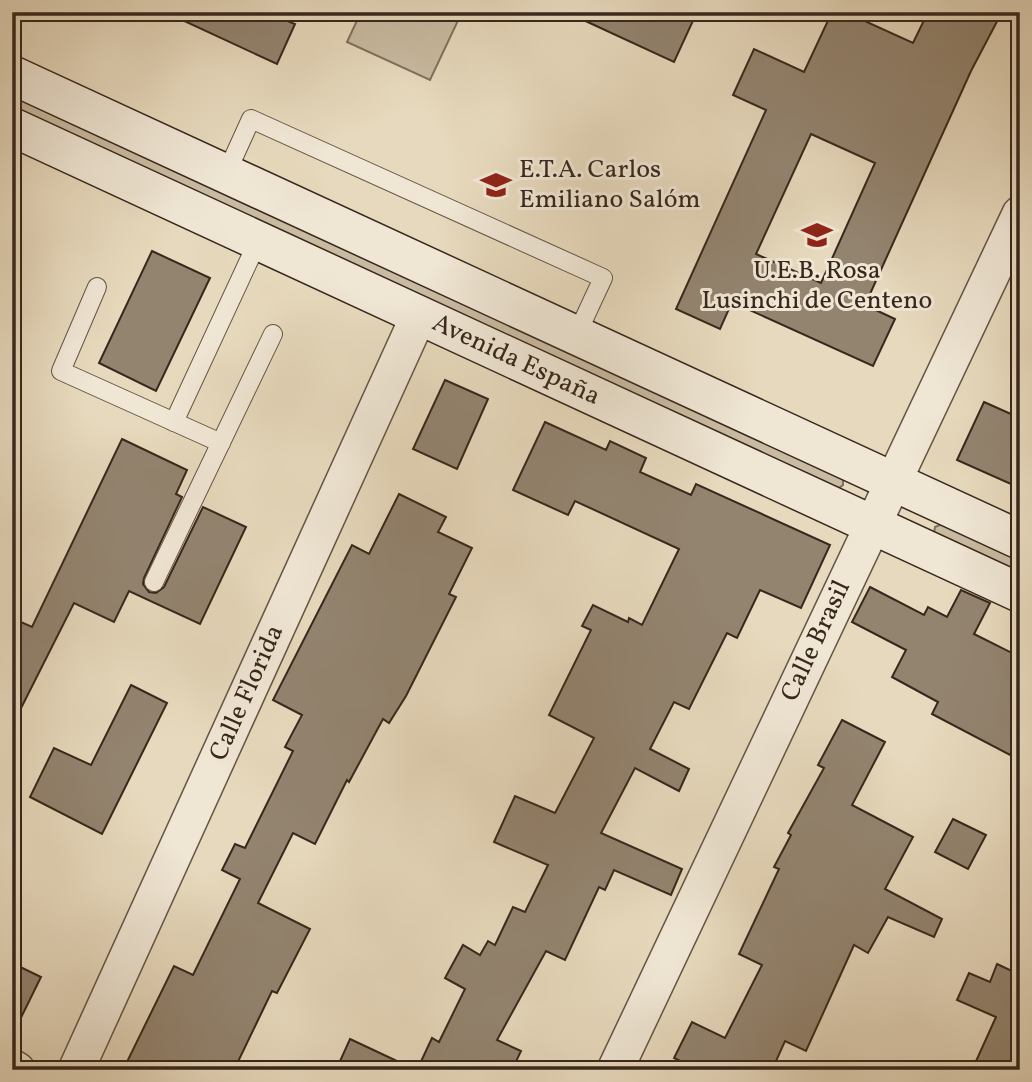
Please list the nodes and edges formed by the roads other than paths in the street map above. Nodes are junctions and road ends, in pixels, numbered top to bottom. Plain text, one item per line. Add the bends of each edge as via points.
1 (12, 75) edge
2 (13, 128) edge
3 (226, 174) junction
4 (1020, 214) edge
5 (258, 241) junction
6 (97, 288) dead end
7 (419, 315) junction
8 (273, 334) dead end
9 (576, 336) junction
10 (174, 422) junction
11 (221, 443) junction
12 (892, 482) junction
13 (872, 524) junction
14 (1020, 540) edge
15 (154, 582) dead end
16 (1020, 593) edge
17 (12, 1068) edge
18 (17, 1070) edge
19 (76, 1070) edge
20 (615, 1070) edge

1 - 3 main road, Avenida España
2 - 5 main road, Avenida España
3 - 9 main road, Avenida España
3 - 9 lane via 251,119 603,278
4 - 12 street, Calle Brasil
5 - 7 main road, Avenida España
5 - 10 lane
6 - 10 lane via 61,371
7 - 13 main road, Avenida España
7 - 19 street, Calle Florida
8 - 11 lane
9 - 12 main road, Avenida España
10 - 11 lane
11 - 15 lane
12 - 13 street, Calle Brasil
12 - 14 main road, Avenida España
13 - 16 main road, Avenida España
13 - 20 street, Calle Brasil
17 - 18 street

